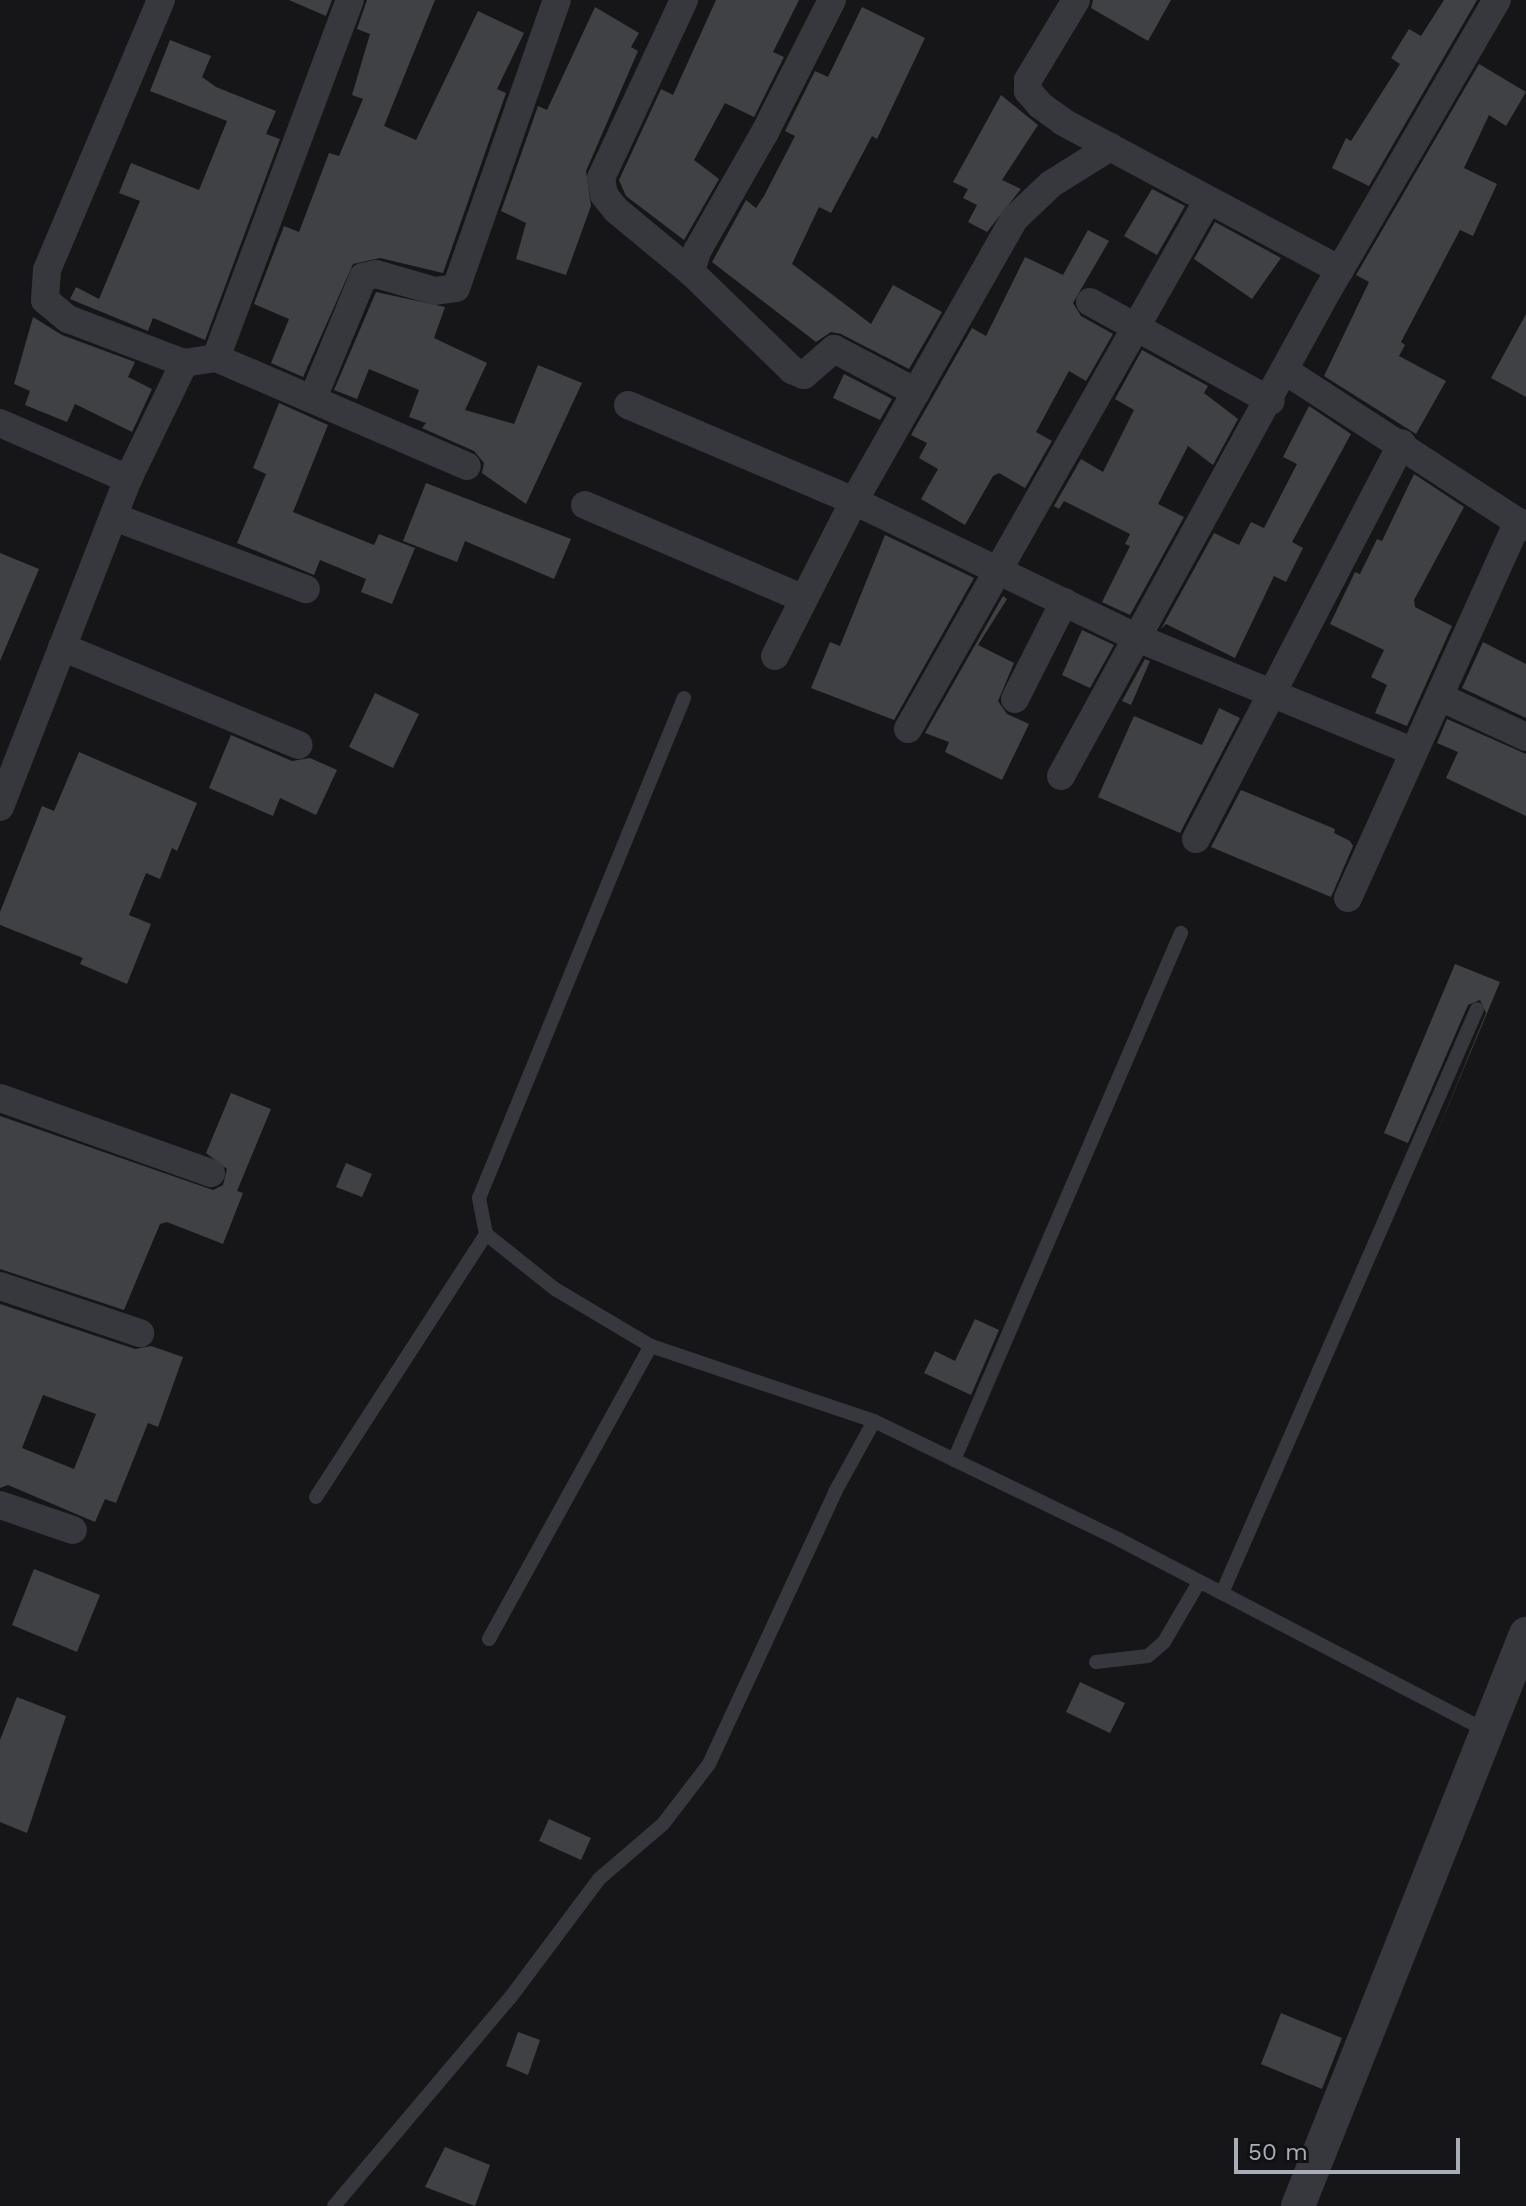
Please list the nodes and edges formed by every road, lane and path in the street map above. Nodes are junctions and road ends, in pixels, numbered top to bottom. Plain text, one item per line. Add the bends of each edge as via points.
1 (161, 0) edge
2 (350, 0) edge
3 (557, 0) edge
4 (684, 0) edge
5 (832, 0) edge
6 (1076, 0) edge
7 (1497, 0) edge
8 (1110, 147) junction
9 (1208, 200) junction
10 (1340, 270) junction
11 (691, 272) junction
12 (1090, 302) dead end
13 (1137, 327) junction
14 (216, 358) junction
15 (184, 363) junction
16 (1287, 372) junction
17 (916, 392) junction
18 (313, 398) junction
19 (1271, 401) junction
20 (628, 405) dead end
21 (0, 423) edge
22 (1402, 443) junction
23 (467, 466) dead end
24 (128, 479) junction
25 (854, 501) junction
26 (585, 505) dead end
27 (114, 517) junction
28 (1522, 525) edge
29 (999, 571) junction
30 (306, 589) dead end
31 (804, 599) junction
32 (1064, 602) junction
33 (1140, 639) junction
34 (62, 647) junction
35 (775, 656) dead end
36 (1267, 695) junction
37 (1440, 697) junction
38 (684, 698) dead end
39 (1015, 699) dead end
40 (908, 729) dead end
41 (1526, 737) edge
42 (299, 745) dead end
43 (1414, 752) junction
44 (1061, 776) dead end
45 (0, 807) edge
46 (1196, 839) dead end
47 (1348, 898) dead end
48 (1181, 933) dead end
49 (1477, 1009) dead end
50 (0, 1098) edge
51 (211, 1173) dead end
52 (486, 1234) junction
53 (0, 1286) edge
54 (140, 1333) dead end
55 (651, 1346) junction
56 (874, 1421) junction
57 (954, 1460) junction
58 (316, 1497) dead end
59 (0, 1505) edge
60 (73, 1530) dead end
61 (1199, 1582) junction
62 (1222, 1593) junction
63 (1526, 1634) edge
64 (489, 1639) dead end
65 (1096, 1662) dead end
66 (1487, 1732) junction
67 (336, 2205) edge
68 (1298, 2206) edge

1 - 15 street via 43,288 45,300 68,319
2 - 14 street
3 - 18 street via 456,288 435,291 376,274 363,277
4 - 11 street via 601,178 604,195 616,210
5 - 11 street via 697,251
6 - 8 street via 1033,68 1028,91 1063,122
7 - 10 street
8 - 9 street
8 - 17 street via 1051,184 1014,219
9 - 10 street
9 - 13 street
10 - 16 street
11 - 17 street via 792,370 804,375 834,349
12 - 13 street
13 - 19 street
13 - 29 street
14 - 15 street
14 - 18 street
15 - 24 street
16 - 19 street
16 - 22 street
17 - 25 street
18 - 23 street
19 - 33 street
20 - 25 street
21 - 24 street
22 - 28 street
22 - 36 street
24 - 27 street
25 - 29 street
25 - 31 street
26 - 31 street
27 - 30 street
27 - 34 street
28 - 37 street
29 - 32 street
29 - 40 street
31 - 35 street
32 - 33 street
32 - 39 street
33 - 36 street
33 - 44 street
34 - 42 street
34 - 45 street
36 - 43 street
36 - 46 street
37 - 41 street
37 - 43 street
38 - 52 lane via 479,1198
43 - 47 street
48 - 57 lane
49 - 62 lane
50 - 51 street
52 - 55 lane via 555,1289
52 - 58 lane
53 - 54 street
55 - 56 lane
55 - 64 lane
56 - 57 lane
56 - 67 lane via 835,1492 709,1764 663,1824 599,1879 510,1998
57 - 61 lane
59 - 60 street
61 - 62 lane
61 - 65 lane via 1164,1642 1148,1656
62 - 66 lane
63 - 66 street
66 - 68 street

